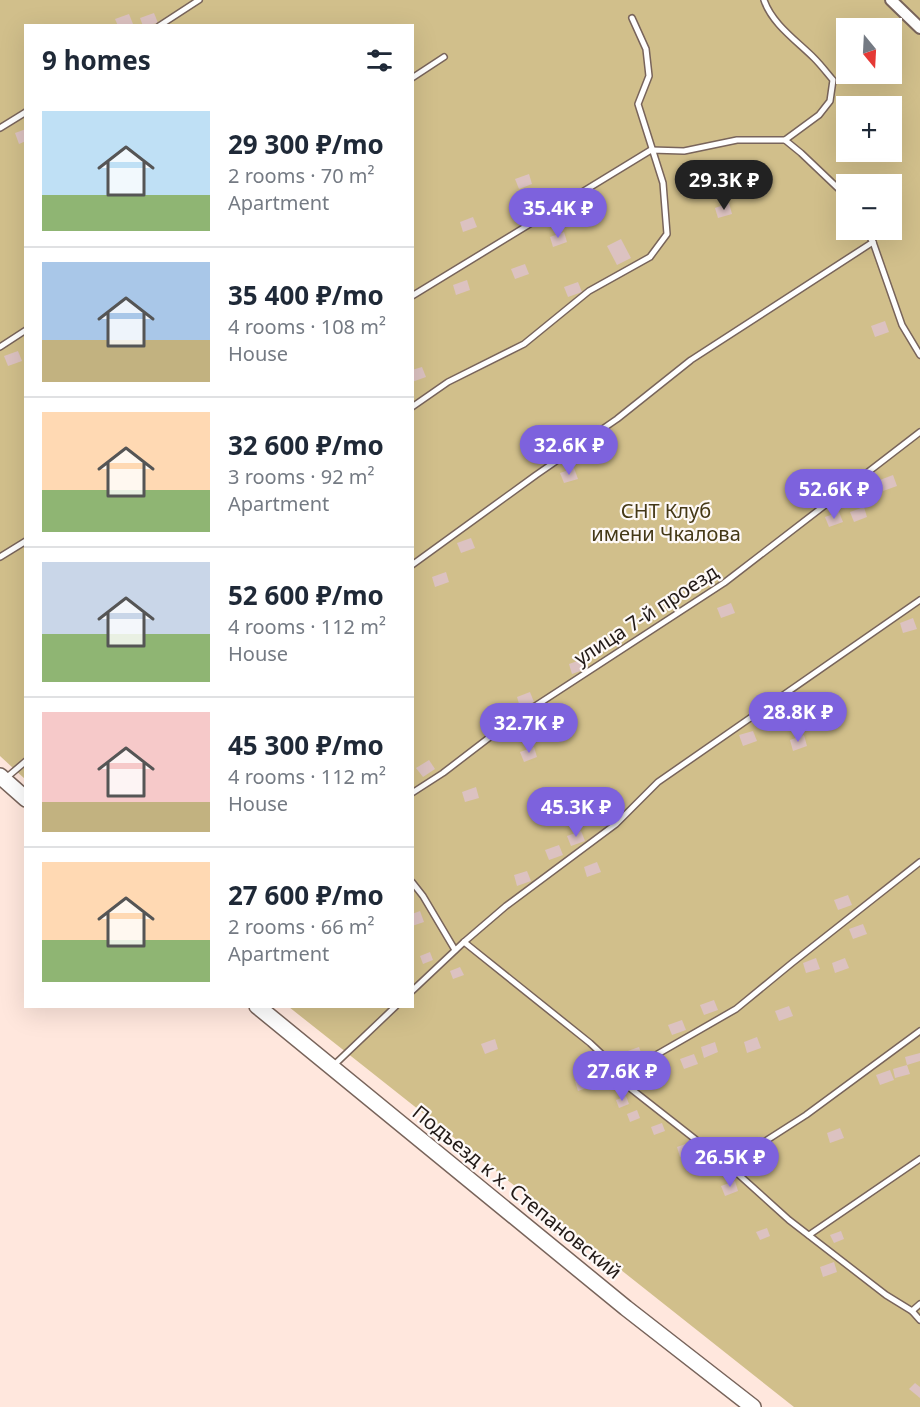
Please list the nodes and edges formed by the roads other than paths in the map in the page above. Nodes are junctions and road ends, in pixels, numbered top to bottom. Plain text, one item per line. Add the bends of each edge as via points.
1 (199, 0) edge
2 (764, 0) edge
3 (891, 0) edge
4 (632, 18) dead end
5 (162, 24) edge
6 (920, 28) edge
7 (444, 57) dead end
8 (414, 77) edge
9 (24, 113) edge
10 (0, 128) edge
11 (785, 140) junction
12 (651, 150) junction
13 (836, 189) edge
14 (873, 242) joint
15 (414, 295) edge
16 (24, 331) edge
17 (0, 347) edge
18 (920, 355) edge
19 (414, 406) edge
20 (920, 432) edge
21 (24, 542) edge
22 (0, 557) edge
23 (414, 564) edge
24 (920, 600) edge
25 (24, 762) edge
26 (2, 778) edge
27 (414, 792) edge
28 (24, 797) edge
29 (920, 862) edge
30 (414, 885) edge
31 (464, 942) junction
32 (455, 950) junction
33 (414, 989) edge
34 (259, 1008) edge
35 (394, 1008) edge
36 (920, 1031) edge
37 (332, 1067) junction
38 (623, 1074) junction
39 (920, 1159) edge
40 (728, 1166) junction
41 (809, 1236) junction
42 (920, 1304) edge
43 (912, 1311) junction
44 (920, 1320) edge
45 (753, 1407) edge

1 - 5 lane
2 - 11 lane via 788,34 833,80 830,101 819,115
3 - 6 street
4 - 12 lane via 646,49 648,76 638,104
7 - 8 lane
9 - 10 lane
11 - 12 lane via 737,140 684,151
11 - 13 lane
12 - 15 lane
12 - 19 lane via 663,183 667,234 650,257 589,291 524,344 448,382
14 - 18 lane via 902,325
14 - 23 lane via 691,360 617,419
16 - 17 lane
20 - 27 lane, улица 7-й проезд via 724,583 503,727
21 - 22 lane
24 - 31 lane via 658,782 616,824
25 - 26 lane
26 - 28 street
29 - 38 lane via 736,1010
30 - 32 lane
31 - 32 lane
31 - 38 lane
32 - 33 lane
34 - 37 street, Подъезд к х. Степановский
35 - 37 lane
36 - 40 lane via 806,1115
37 - 45 street, Подъезд к х. Степановский
38 - 40 lane via 630,1088
39 - 41 lane
40 - 41 lane
41 - 43 lane
42 - 43 lane
43 - 44 lane

